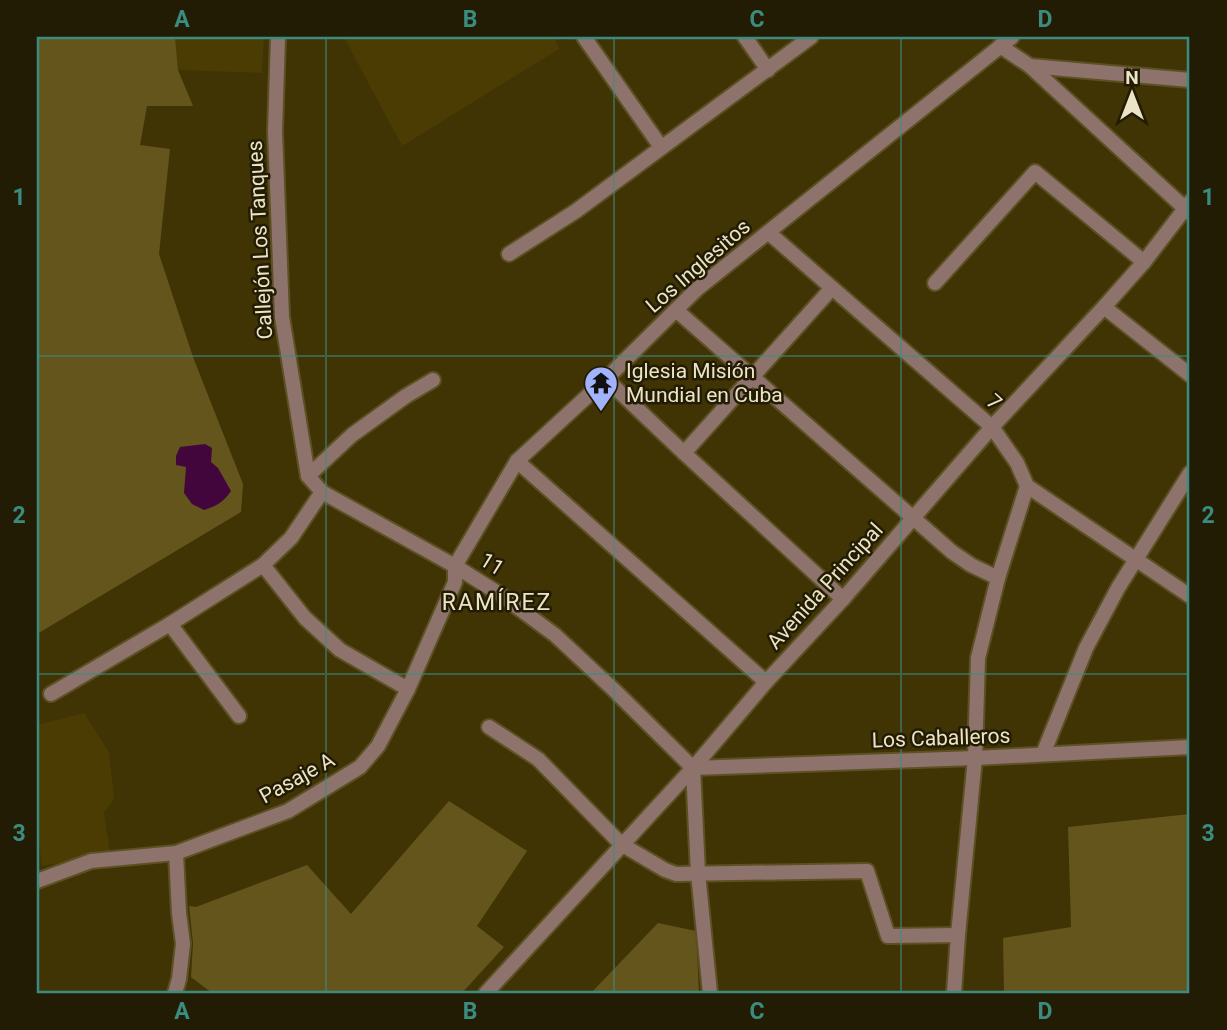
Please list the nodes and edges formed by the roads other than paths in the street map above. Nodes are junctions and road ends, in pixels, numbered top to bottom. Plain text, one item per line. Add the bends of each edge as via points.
1 (278, 37) edge
2 (584, 37) edge
3 (745, 37) edge
4 (811, 37) edge
5 (1006, 41) edge
6 (1030, 66) junction
7 (768, 70) junction
8 (1190, 80) edge
9 (661, 148) junction
10 (1189, 208) edge
11 (769, 233) junction
12 (509, 254) dead end
13 (1144, 262) junction
14 (935, 283) dead end
15 (832, 288) junction
16 (1104, 307) junction
17 (676, 310) junction
18 (1190, 374) edge
19 (753, 377) junction
20 (606, 379) junction
21 (433, 380) dead end
22 (992, 427) junction
23 (684, 453) junction
24 (517, 461) junction
25 (1190, 473) edge
26 (310, 478) junction
27 (1027, 486) junction
28 (322, 492) junction
29 (914, 518) junction
30 (1137, 560) junction
31 (263, 565) junction
32 (455, 566) junction
33 (998, 578) junction
34 (1190, 596) edge
35 (843, 599) junction
36 (170, 624) junction
37 (766, 682) junction
38 (408, 689) junction
39 (51, 694) dead end
40 (239, 716) dead end
41 (489, 727) dead end
42 (1190, 747) edge
43 (1043, 754) junction
44 (975, 758) junction
45 (693, 768) junction
46 (621, 844) junction
47 (176, 853) junction
48 (698, 873) junction
49 (37, 881) edge
50 (958, 934) junction
51 (174, 993) edge
52 (486, 993) edge
53 (710, 993) edge
54 (954, 993) edge

1 - 26 street, Callejón Los Tanques via 275,131 282,317
2 - 9 street
3 - 7 street
4 - 7 street
5 - 6 street
5 - 11 street, Los Inglesitos
6 - 8 street
6 - 10 street
7 - 9 street
9 - 12 street
10 - 13 street, Avenida Principal
11 - 15 street, 7
11 - 17 street, Los Inglesitos
13 - 14 street via 1035,172
13 - 16 street, Avenida Principal
15 - 19 street
15 - 22 street, 7
16 - 18 street
16 - 22 street, Avenida Principal
17 - 19 street
17 - 20 street, Los Inglesitos
19 - 23 street
19 - 29 street
20 - 23 street
20 - 24 street, Los Inglesitos
21 - 26 street via 352,435
22 - 27 street, 7
22 - 29 street, Avenida Principal
23 - 35 street
24 - 32 street, Los Inglesitos
24 - 37 street
25 - 30 street
26 - 28 street, 11
27 - 30 street, 7
27 - 33 street
28 - 31 street via 291,538
28 - 32 street, 11
29 - 33 street via 961,558
29 - 35 street, Avenida Principal
30 - 34 street, 7
30 - 43 street via 1086,648
31 - 36 street
31 - 38 street via 306,618 340,650
32 - 38 street, Pasaje A via 455,582
32 - 45 street, 11 via 555,635
33 - 44 street via 978,658
35 - 37 street, Avenida Principal
36 - 39 street
36 - 40 street
37 - 45 street, Avenida Principal
38 - 47 street, Pasaje A via 378,746 360,767 288,811
41 - 46 street via 538,759
42 - 43 street, Los Caballeros
43 - 44 street, Los Caballeros
44 - 45 street, Los Caballeros
44 - 50 street
45 - 46 street, Avenida Principal
45 - 48 street
46 - 48 street via 664,870
46 - 52 street, Avenida Principal
47 - 49 street, Pasaje A via 91,861
47 - 51 street via 183,944
48 - 50 street via 867,871 888,936
48 - 53 street
50 - 54 street

